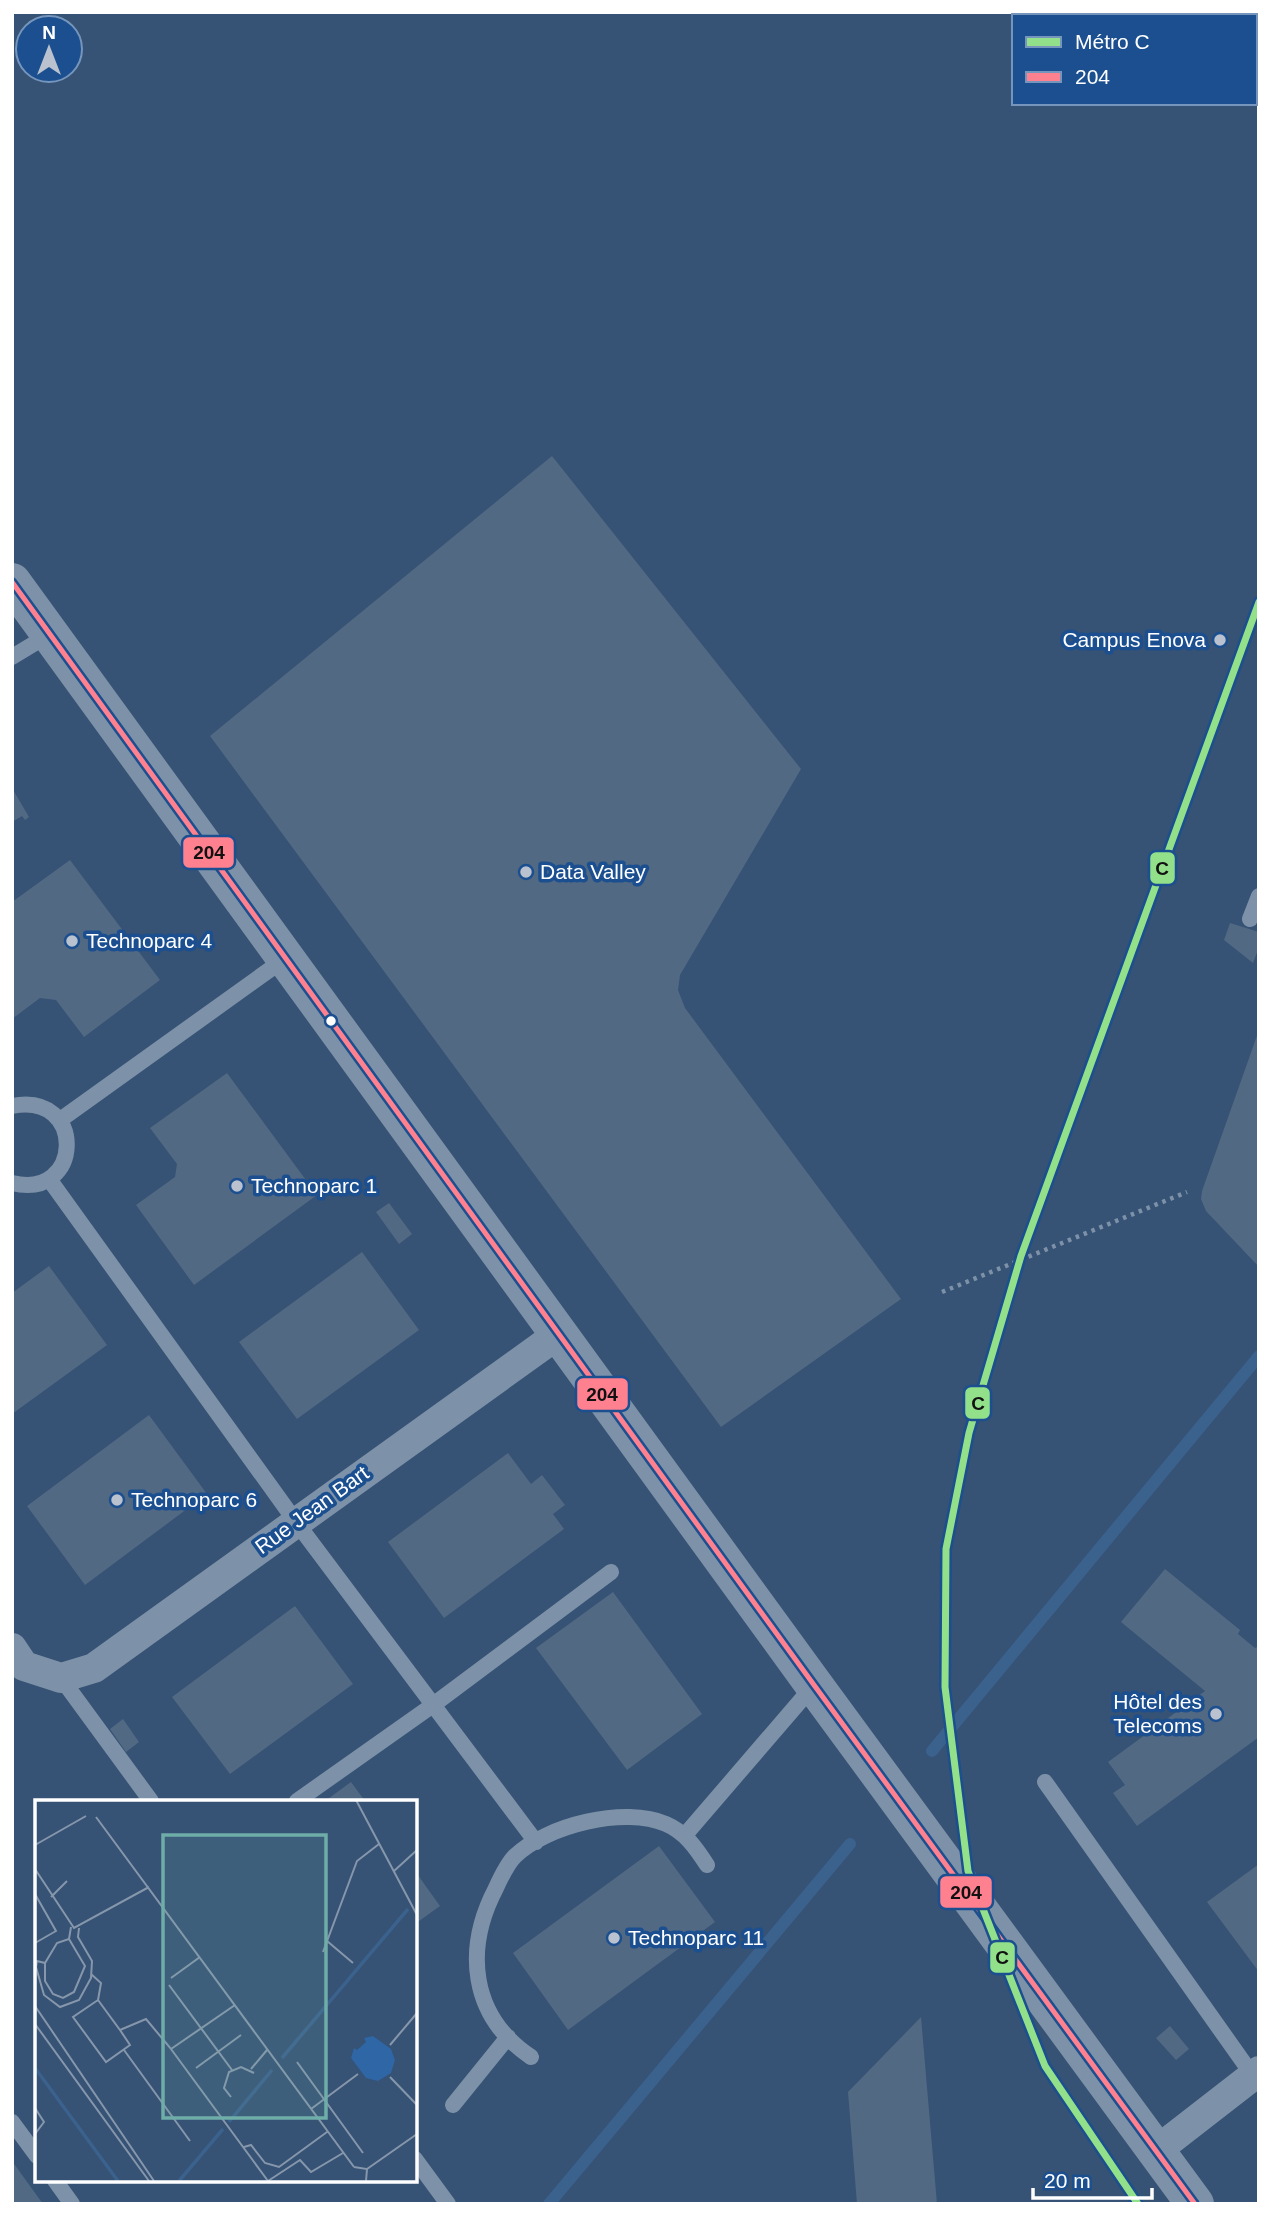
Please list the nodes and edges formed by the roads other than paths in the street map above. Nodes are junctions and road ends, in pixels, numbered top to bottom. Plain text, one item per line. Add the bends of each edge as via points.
1 (12, 582) edge
2 (50, 634) junction
3 (12, 657) edge
4 (1259, 896) edge
5 (1250, 919) dead end
6 (286, 958) junction
7 (12, 1106) edge
8 (60, 1120) junction
9 (49, 1179) junction
10 (12, 1184) edge
11 (559, 1333) junction
12 (296, 1522) junction
13 (611, 1572) dead end
14 (12, 1648) edge
15 (61, 1678) junction
16 (814, 1685) junction
17 (433, 1705) junction
18 (1045, 1782) dead end
19 (150, 1800) edge
20 (298, 1800) edge
21 (685, 1835) junction
22 (536, 1842) junction
23 (707, 1865) dead end
24 (508, 2037) junction
25 (531, 2057) dead end
26 (1256, 2077) edge
27 (453, 2105) dead end
28 (12, 2122) edge
29 (1156, 2151) junction
30 (35, 2153) edge
31 (416, 2160) edge
32 (55, 2181) edge
33 (72, 2204) edge
34 (448, 2204) edge
35 (1195, 2204) edge

1 - 2 street
2 - 3 lane
2 - 6 street
4 - 5 lane
6 - 8 lane
6 - 11 street
7 - 8 lane via 38,1105
8 - 9 lane via 68,1146 59,1171
9 - 10 lane via 36,1185
9 - 12 lane
11 - 12 street, Rue Jean Bart
11 - 16 street
12 - 15 street, Rue Jean Bart via 94,1668
12 - 17 lane
13 - 17 lane
14 - 15 street via 24,1666
15 - 19 lane
16 - 21 lane
16 - 29 street
17 - 20 lane
17 - 22 lane
18 - 26 lane
21 - 22 lane via 665,1823 607,1817 559,1829
21 - 23 lane
22 - 24 lane via 515,1856 503,1873 481,1924 475,1952 486,2007
24 - 25 lane
24 - 27 lane
26 - 29 street
28 - 30 lane
29 - 35 street
31 - 34 lane
32 - 33 lane

